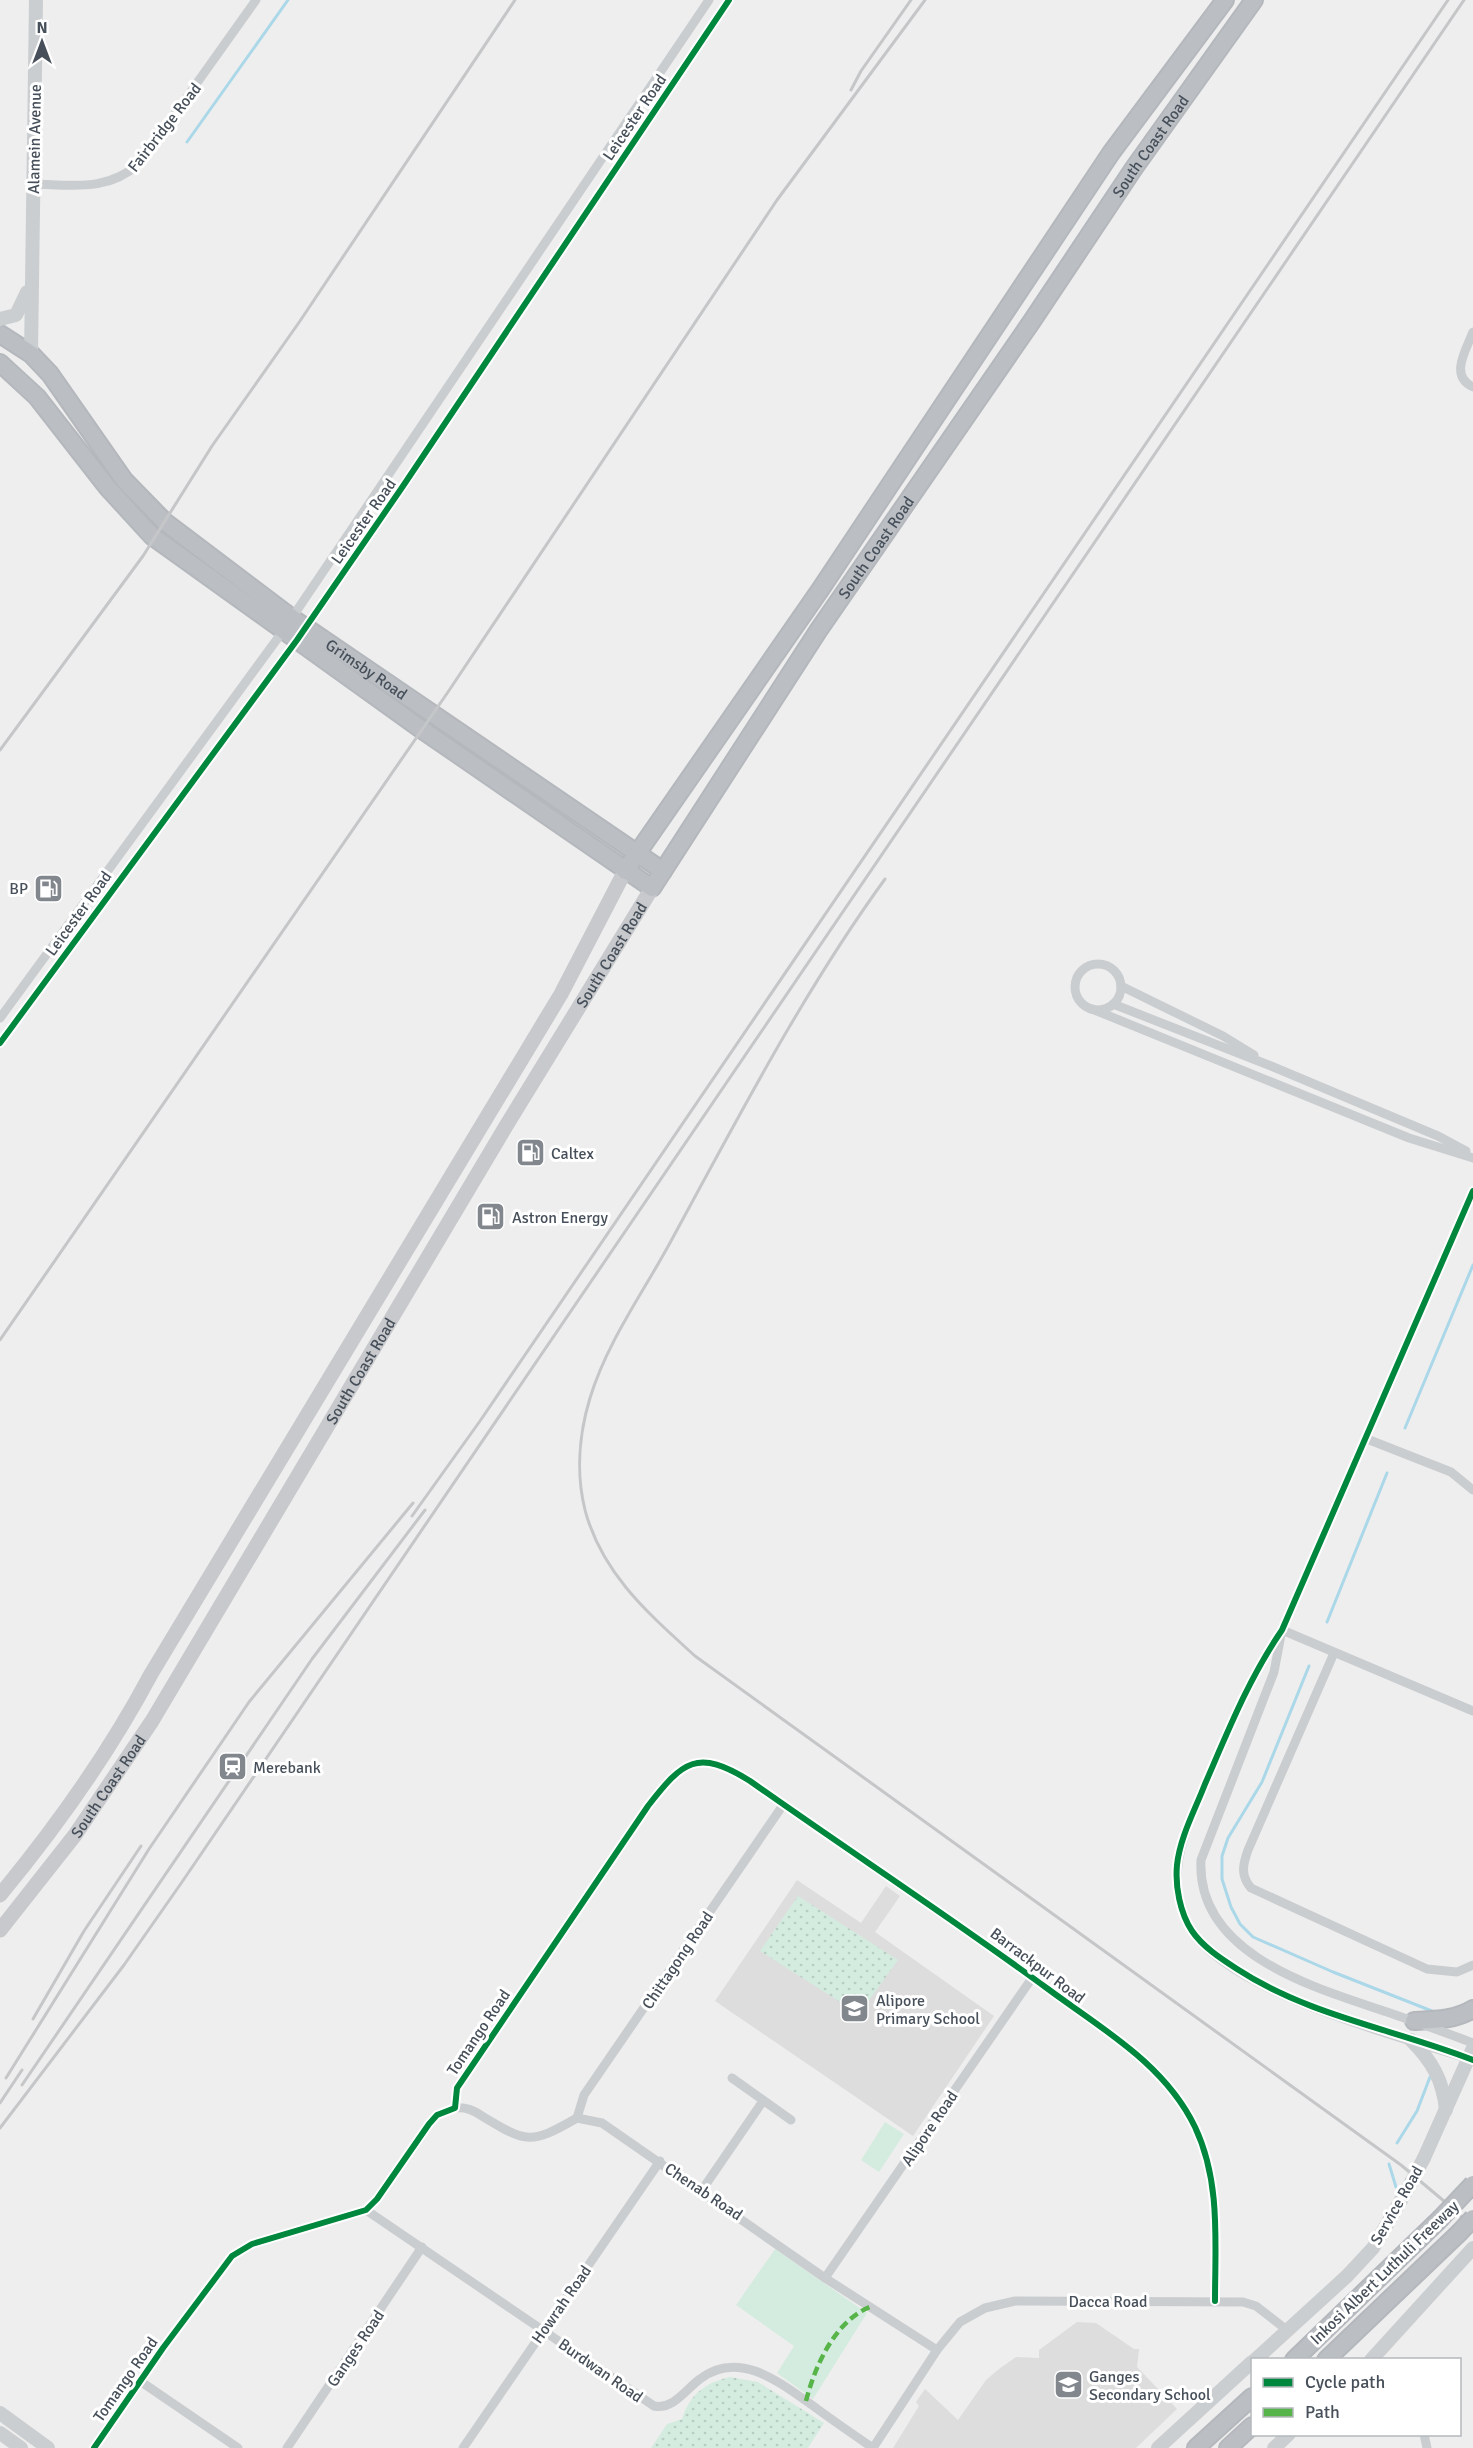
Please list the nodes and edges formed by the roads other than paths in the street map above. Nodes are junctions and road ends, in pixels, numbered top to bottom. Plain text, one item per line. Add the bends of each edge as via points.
1 (36, 0) edge
2 (256, 0) edge
3 (709, 0) edge
4 (729, 0) edge
5 (1225, 0) edge
6 (1254, 0) edge
7 (1208, 25) junction
8 (1227, 39) junction
9 (631, 116) junction
10 (644, 125) junction
11 (33, 184) junction
12 (31, 278) junction
13 (1011, 306) junction
14 (0, 319) edge
15 (1032, 321) junction
16 (1473, 332) edge
17 (0, 334) edge
18 (31, 354) junction
19 (1, 365) edge
20 (1473, 387) edge
21 (379, 491) junction
22 (140, 499) junction
23 (393, 501) junction
24 (127, 511) junction
25 (294, 629) junction
26 (636, 853) junction
27 (625, 871) junction
28 (663, 871) junction
29 (652, 888) junction
30 (579, 960) junction
31 (600, 972) junction
32 (1120, 986) junction
33 (1113, 1004) junction
34 (1092, 1008) junction
35 (0, 1018) edge
36 (0, 1043) edge
37 (1271, 1066) junction
38 (476, 1136) junction
39 (492, 1148) junction
40 (1473, 1156) edge
41 (1473, 1191) edge
42 (412, 1242) junction
43 (430, 1253) junction
44 (369, 1312) junction
45 (388, 1323) junction
46 (344, 1355) junction
47 (363, 1365) junction
48 (1367, 1439) junction
49 (278, 1464) junction
50 (297, 1477) junction
51 (1473, 1490) edge
52 (1282, 1630) junction
53 (1334, 1653) junction
54 (151, 1674) junction
55 (172, 1686) junction
56 (1473, 1711) edge
57 (692, 1764) joint
58 (783, 1805) junction
59 (1, 1894) edge
60 (20, 1904) junction
61 (0, 1930) edge
62 (1473, 1965) edge
63 (1032, 1978) junction
64 (1473, 2008) edge
65 (1414, 2021) junction
66 (1411, 2040) junction
67 (1473, 2043) edge
68 (1472, 2056) edge
69 (732, 2078) dead end
70 (763, 2101) junction
71 (455, 2108) junction
72 (1446, 2112) junction
73 (577, 2118) junction
74 (791, 2120) dead end
75 (660, 2161) junction
76 (1473, 2184) edge
77 (702, 2190) junction
78 (366, 2210) junction
79 (1473, 2218) edge
80 (422, 2247) junction
81 (1473, 2248) edge
82 (825, 2278) junction
83 (1215, 2301) junction
84 (543, 2330) junction
85 (1287, 2330) junction
86 (937, 2350) junction
87 (1257, 2358) edge
88 (1295, 2358) edge
89 (1328, 2358) edge
90 (1373, 2358) edge
91 (1251, 2364) edge
92 (140, 2381) junction
93 (1251, 2398) edge
94 (0, 2413) edge
95 (1251, 2427) edge
96 (0, 2433) edge
97 (1287, 2436) edge
98 (21, 2448) edge
99 (48, 2448) edge
100 (94, 2448) edge
101 (238, 2448) edge
102 (287, 2448) edge
103 (463, 2448) edge
104 (873, 2448) edge
105 (1158, 2448) edge
106 (1197, 2448) edge
107 (1228, 2448) edge
108 (1274, 2448) edge

1 - 11 street, Alamein Avenue
2 - 11 street, Fairbridge Road via 140,163 126,176 91,186
3 - 9 street, Leicester Road
4 - 10 street, Leicester Road
5 - 7 highway, South Coast Road
6 - 8 highway, South Coast Road
7 - 8 highway
7 - 13 highway, South Coast Road via 1111,153
8 - 15 highway, South Coast Road via 1134,168
9 - 10 street
9 - 21 street, Leicester Road
10 - 23 street, Leicester Road
11 - 12 street, Alamein Avenue
12 - 14 street, Alamein Avenue via 19,311 13,317
12 - 18 street, Alamein Avenue
13 - 15 highway
13 - 26 highway, South Coast Road via 820,590
15 - 28 highway, South Coast Road via 818,631
16 - 20 street via 1460,372 1462,379
17 - 18 highway, Grimsby Road
18 - 22 highway, Grimsby Road via 63,389
19 - 24 highway, Grimsby Road via 37,396
21 - 23 street
21 - 25 street, Leicester Road
22 - 24 highway
22 - 25 highway, Grimsby Road
23 - 25 street, Leicester Road
24 - 25 highway, Grimsby Road via 155,538
25 - 26 highway, Grimsby Road
25 - 27 highway, Grimsby Road
25 - 35 street, Leicester Road
25 - 36 street, Leicester Road
26 - 27 highway, South Coast Road
26 - 28 highway, Grimsby Road
27 - 29 highway, Grimsby Road
27 - 30 main road, South Coast Road
28 - 29 highway, South Coast Road
29 - 31 main road, South Coast Road
30 - 31 main road
30 - 38 main road, South Coast Road
31 - 39 main road, South Coast Road
32 - 33 street
32 - 34 street via 1119,976 1108,966 1086,967 1075,986 1080,1000
32 - 37 street via 1223,1036
33 - 34 street
33 - 37 street
34 - 40 street via 1409,1138
37 - 40 street via 1438,1136
38 - 39 main road
38 - 42 main road, South Coast Road
39 - 43 main road, South Coast Road
41 - 48 street
42 - 43 main road
42 - 44 main road, South Coast Road
43 - 45 main road, South Coast Road
44 - 45 main road
44 - 46 main road, South Coast Road
45 - 47 main road, South Coast Road
46 - 47 main road
46 - 49 main road, South Coast Road
47 - 50 main road, South Coast Road
48 - 51 street via 1450,1472
48 - 52 street
49 - 50 main road
49 - 54 main road, South Coast Road
50 - 55 main road, South Coast Road
52 - 53 street
52 - 65 street via 1274,1672 1202,1860 1203,1892 1222,1928 1266,1962 1314,1988
52 - 66 street via 1258,1666 1184,1835 1177,1864 1183,1910 1192,1930 1213,1953 1259,1983 1329,2014
53 - 56 street
53 - 62 street via 1248,1850 1243,1864 1246,1882 1251,1888 1427,1969 1457,1972
54 - 55 main road
54 - 59 main road, South Coast Road via 95,1770
55 - 60 main road, South Coast Road via 105,1794
57 - 58 street, Barrackpur Road via 711,1762 727,1767
57 - 71 street, Tomango Road via 670,1778 632,1829 457,2088
58 - 63 street, Barrackpur Road via 956,1921
58 - 73 street, Chittagong Road via 584,2095
59 - 60 main road
60 - 61 main road, South Coast Road
63 - 82 street, Alipore Road
63 - 83 street, Barrackpur Road via 1133,2051 1182,2105 1195,2128 1212,2179
64 - 65 highway via 1440,2020
65 - 67 street
66 - 68 street
66 - 72 street via 1427,2056 1442,2082
68 - 72 street, Service Road
69 - 70 street
70 - 74 street
70 - 77 street
71 - 73 street via 474,2111 516,2136 528,2138 545,2135
71 - 78 street via 437,2115 429,2124
72 - 85 street, Service Road, bridge via 1372,2248
73 - 75 street, Chenab Road via 602,2123
75 - 77 street, Chenab Road
75 - 84 street, Howrah Road
76 - 88 highway, Inkosi Albert Luthuli Freeway, bridge
77 - 82 street, Chenab Road
78 - 80 street, Burdwan Road
78 - 92 street, Tomango Road via 252,2244 238,2252 223,2265
79 - 89 highway, Inkosi Albert Luthuli Freeway, bridge
80 - 84 street, Burdwan Road
80 - 102 street, Ganges Road
81 - 90 street
82 - 86 street, Chenab Road
83 - 85 street, Dacca Road via 1256,2306
83 - 86 street, Dacca Road via 998,2303 960,2322
84 - 103 street, Howrah Road
84 - 104 street, Burdwan Road via 654,2406 670,2405 709,2373 729,2367 744,2368 776,2380
85 - 87 street, Service Road
86 - 104 street, Dacca Road
91 - 105 street, Service Road
92 - 100 street, Tomango Road
92 - 101 street
93 - 106 highway
94 - 99 street
95 - 107 highway
96 - 98 street
97 - 108 street

